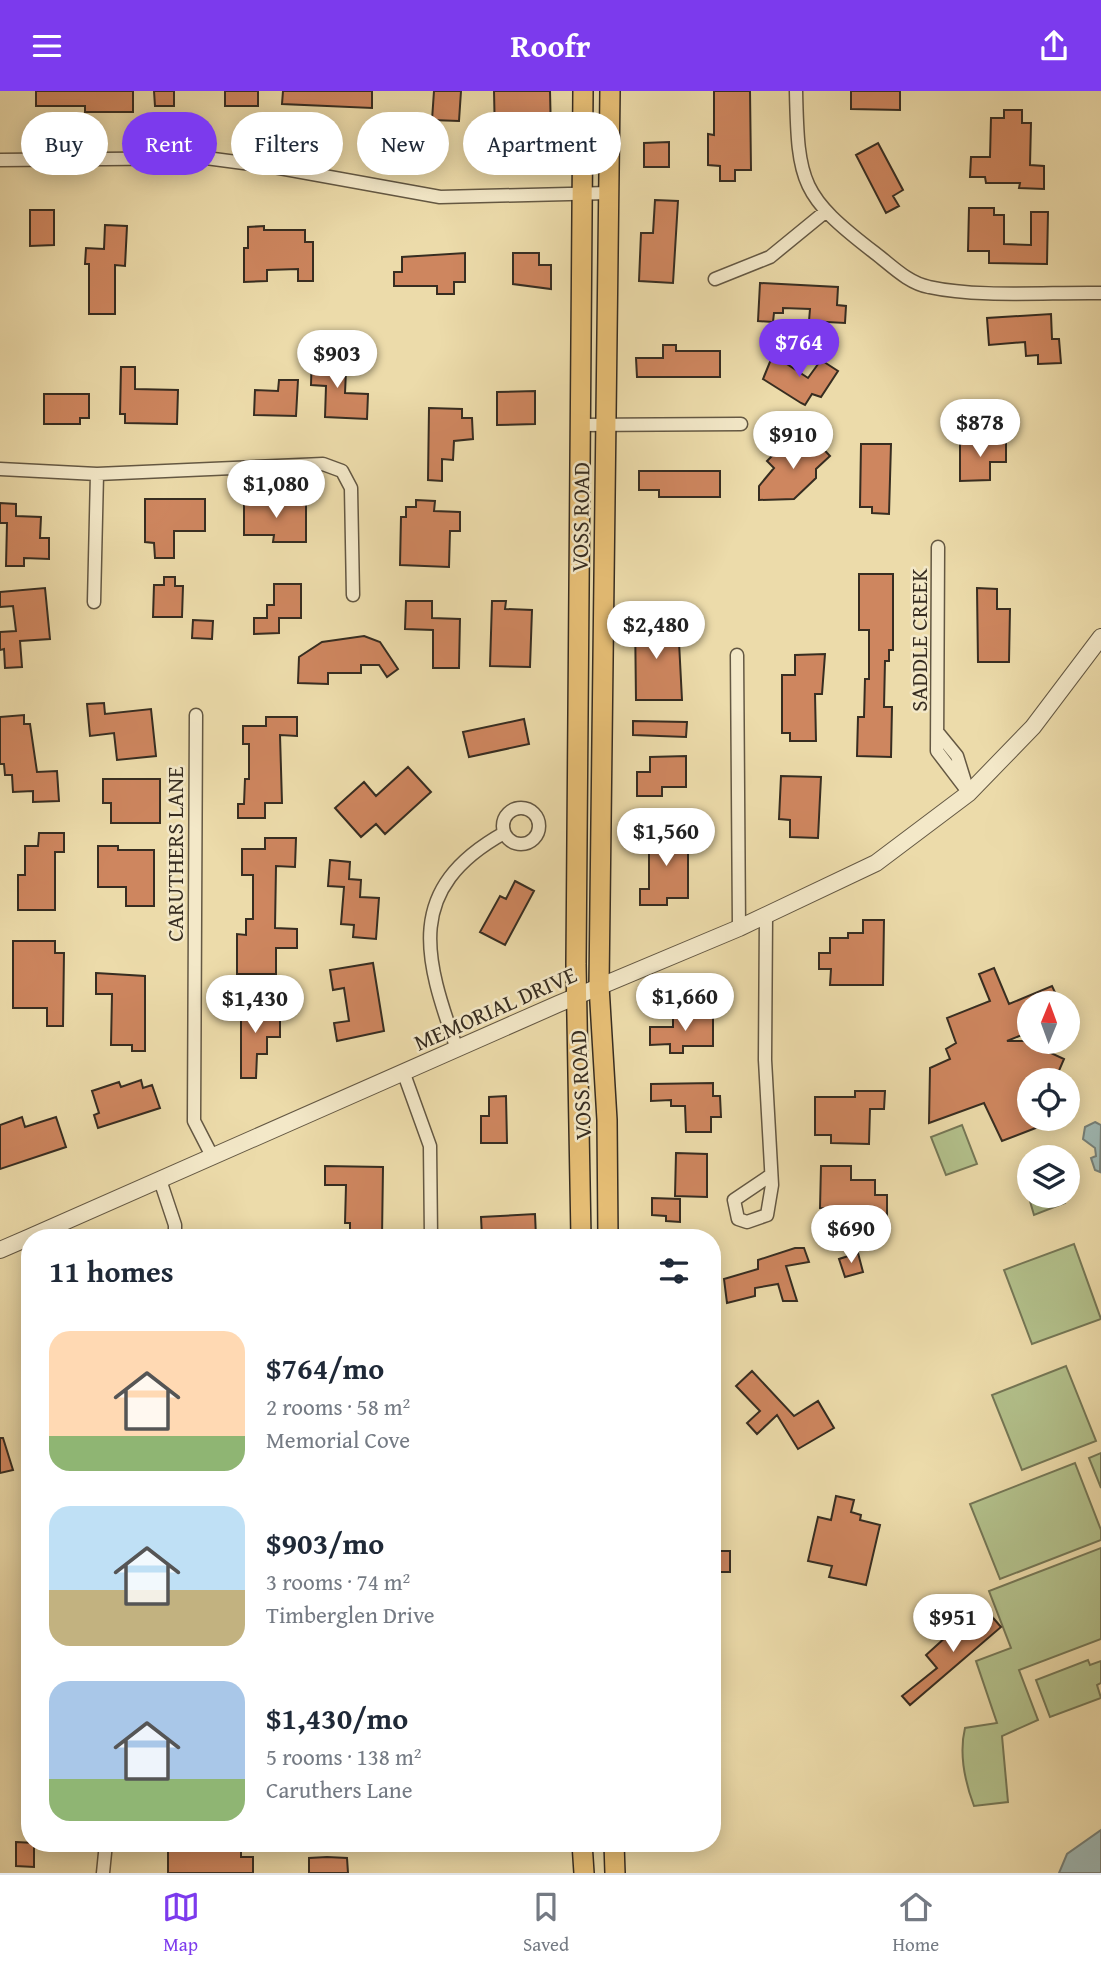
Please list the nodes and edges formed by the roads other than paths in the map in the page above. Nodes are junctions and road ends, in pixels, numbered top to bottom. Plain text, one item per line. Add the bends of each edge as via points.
1 (583, 91) edge
2 (610, 91) edge
3 (796, 91) edge
4 (0, 160) edge
5 (583, 192) junction
6 (609, 193) junction
7 (825, 212) junction
8 (715, 279) dead end
9 (1101, 293) edge
10 (741, 424) dead end
11 (578, 425) junction
12 (606, 425) junction
13 (0, 469) edge
14 (97, 474) junction
15 (938, 547) dead end
16 (353, 594) dead end
17 (94, 602) dead end
18 (1101, 638) edge
19 (737, 655) dead end
20 (196, 715) dead end
21 (969, 793) junction
22 (504, 833) dead end
23 (766, 915) junction
24 (739, 928) junction
25 (599, 986) junction
26 (576, 996) junction
27 (457, 1049) junction
28 (404, 1073) junction
29 (212, 1156) junction
30 (771, 1175) dead end
31 (160, 1180) junction
32 (48, 1229) edge
33 (175, 1229) edge
34 (431, 1229) edge
35 (581, 1229) edge
36 (608, 1229) edge
37 (21, 1241) edge
38 (0, 1250) edge
39 (105, 1852) edge
40 (583, 1852) edge
41 (614, 1852) edge
42 (103, 1873) edge
43 (584, 1873) edge
44 (615, 1873) edge

1 - 5 main road, VOSS ROAD
2 - 6 main road, VOSS ROAD
3 - 7 street via 797,154 809,191
4 - 5 street via 206,158 440,197
5 - 6 street
5 - 11 main road, VOSS ROAD
6 - 12 main road, VOSS ROAD
7 - 8 street via 770,257
7 - 9 street via 907,278 927,287
10 - 12 street
11 - 12 street
11 - 26 main road, VOSS ROAD
12 - 25 main road, VOSS ROAD
13 - 14 street
14 - 16 street via 323,464 342,471 351,488
14 - 17 street
15 - 21 street, SADDLE CREEK via 937,751
18 - 21 street, MEMORIAL DRIVE via 1033,727
19 - 24 street
20 - 29 street, CARUTHERS LANE via 194,1121
21 - 23 street, MEMORIAL DRIVE via 876,863
22 - 27 street via 461,863 433,910 430,965
23 - 24 street, MEMORIAL DRIVE
23 - 30 street via 765,1060
24 - 25 street, MEMORIAL DRIVE
25 - 26 street, MEMORIAL DRIVE
25 - 36 main road, VOSS ROAD
26 - 27 street, MEMORIAL DRIVE
26 - 35 main road, VOSS ROAD
27 - 28 street, MEMORIAL DRIVE
28 - 29 street, MEMORIAL DRIVE
28 - 34 street via 430,1146
29 - 31 street, MEMORIAL DRIVE
31 - 32 street, MEMORIAL DRIVE
31 - 33 street
37 - 38 street, MEMORIAL DRIVE
39 - 42 street
40 - 43 main road
41 - 44 main road

